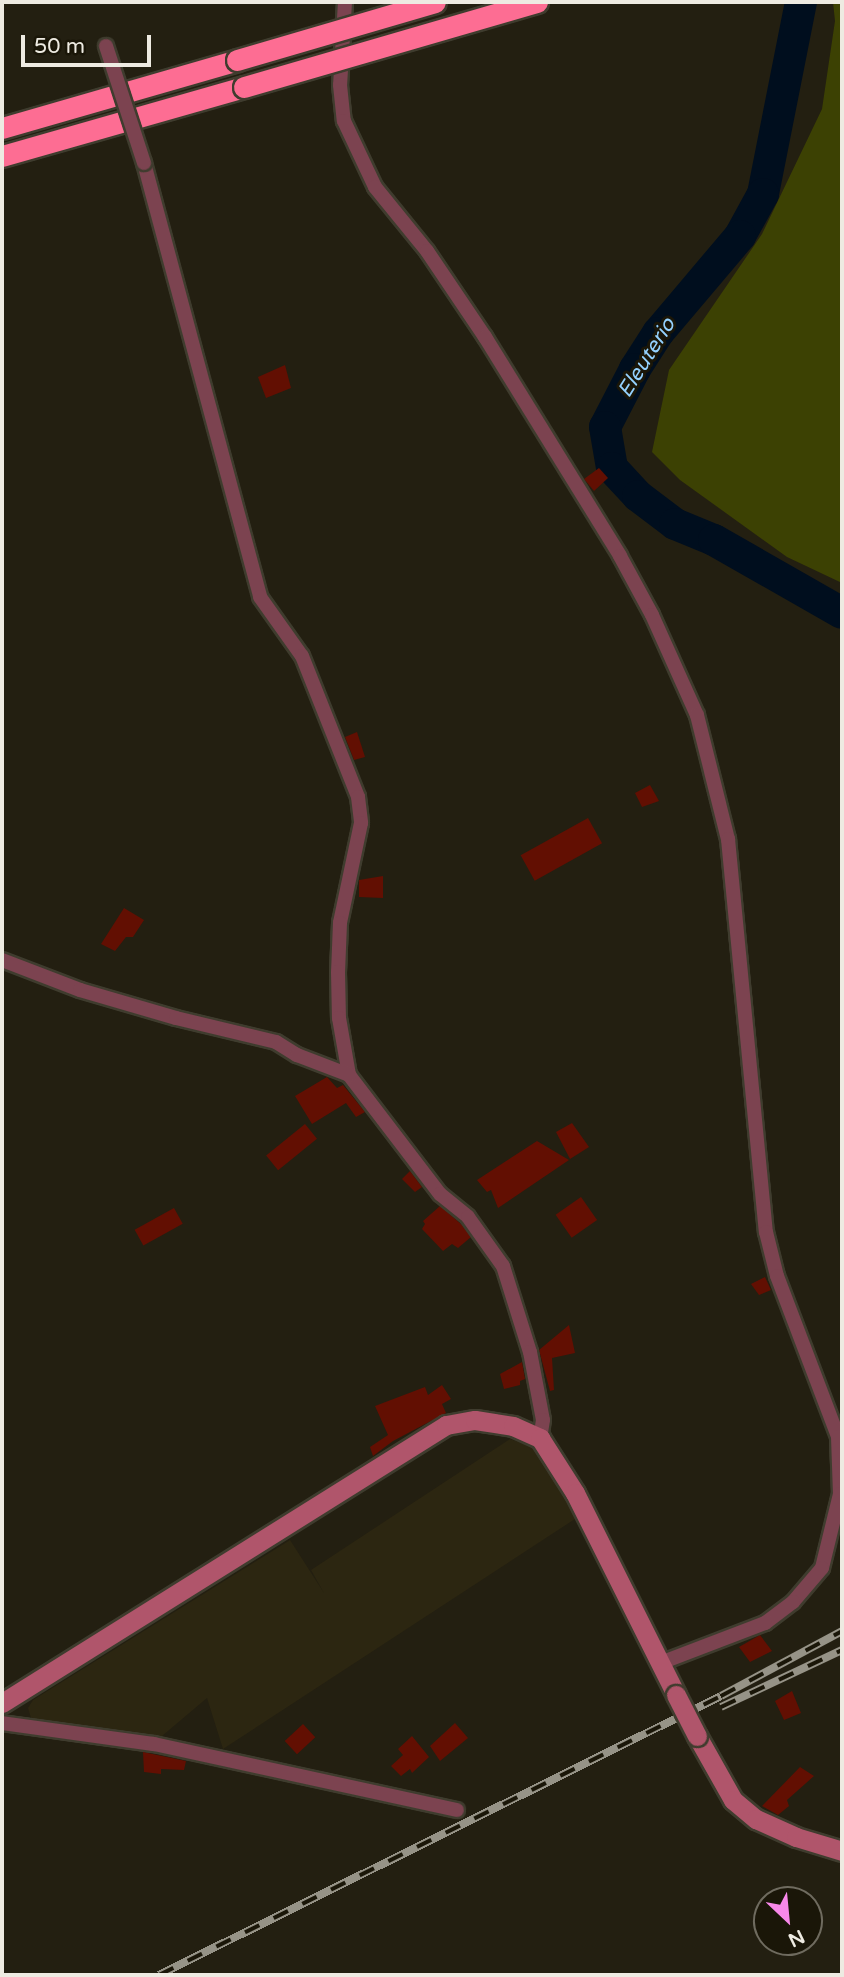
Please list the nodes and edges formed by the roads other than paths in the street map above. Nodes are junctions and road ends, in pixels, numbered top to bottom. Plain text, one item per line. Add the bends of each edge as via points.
1 (345, 2) edge
2 (435, 2) edge
3 (537, 2) edge
4 (106, 46) dead end
5 (2, 128) edge
6 (2, 156) edge
7 (2, 960) edge
8 (349, 1075) junction
9 (540, 1438) junction
10 (660, 1663) junction
11 (2, 1703) edge
12 (2, 1723) edge
13 (457, 1810) dead end
14 (842, 1851) edge

1 - 10 street via 340,85 344,121 375,187 427,251 485,337 652,615 697,715 728,839 766,1232 777,1276 838,1437 840,1494 822,1569 793,1602 765,1623
2 - 5 highway, bridge
3 - 6 highway, bridge
4 - 8 street, bridge via 144,163 261,597 302,656 358,797 361,823 340,923 338,972 339,1018
7 - 8 street via 80,990 276,1042
8 - 9 street via 440,1194 468,1217 503,1266 530,1352 543,1420
9 - 10 street via 575,1493
9 - 11 street via 513,1426 475,1420 446,1425
10 - 14 street, bridge via 727,1791 756,1819
12 - 13 street via 154,1744

